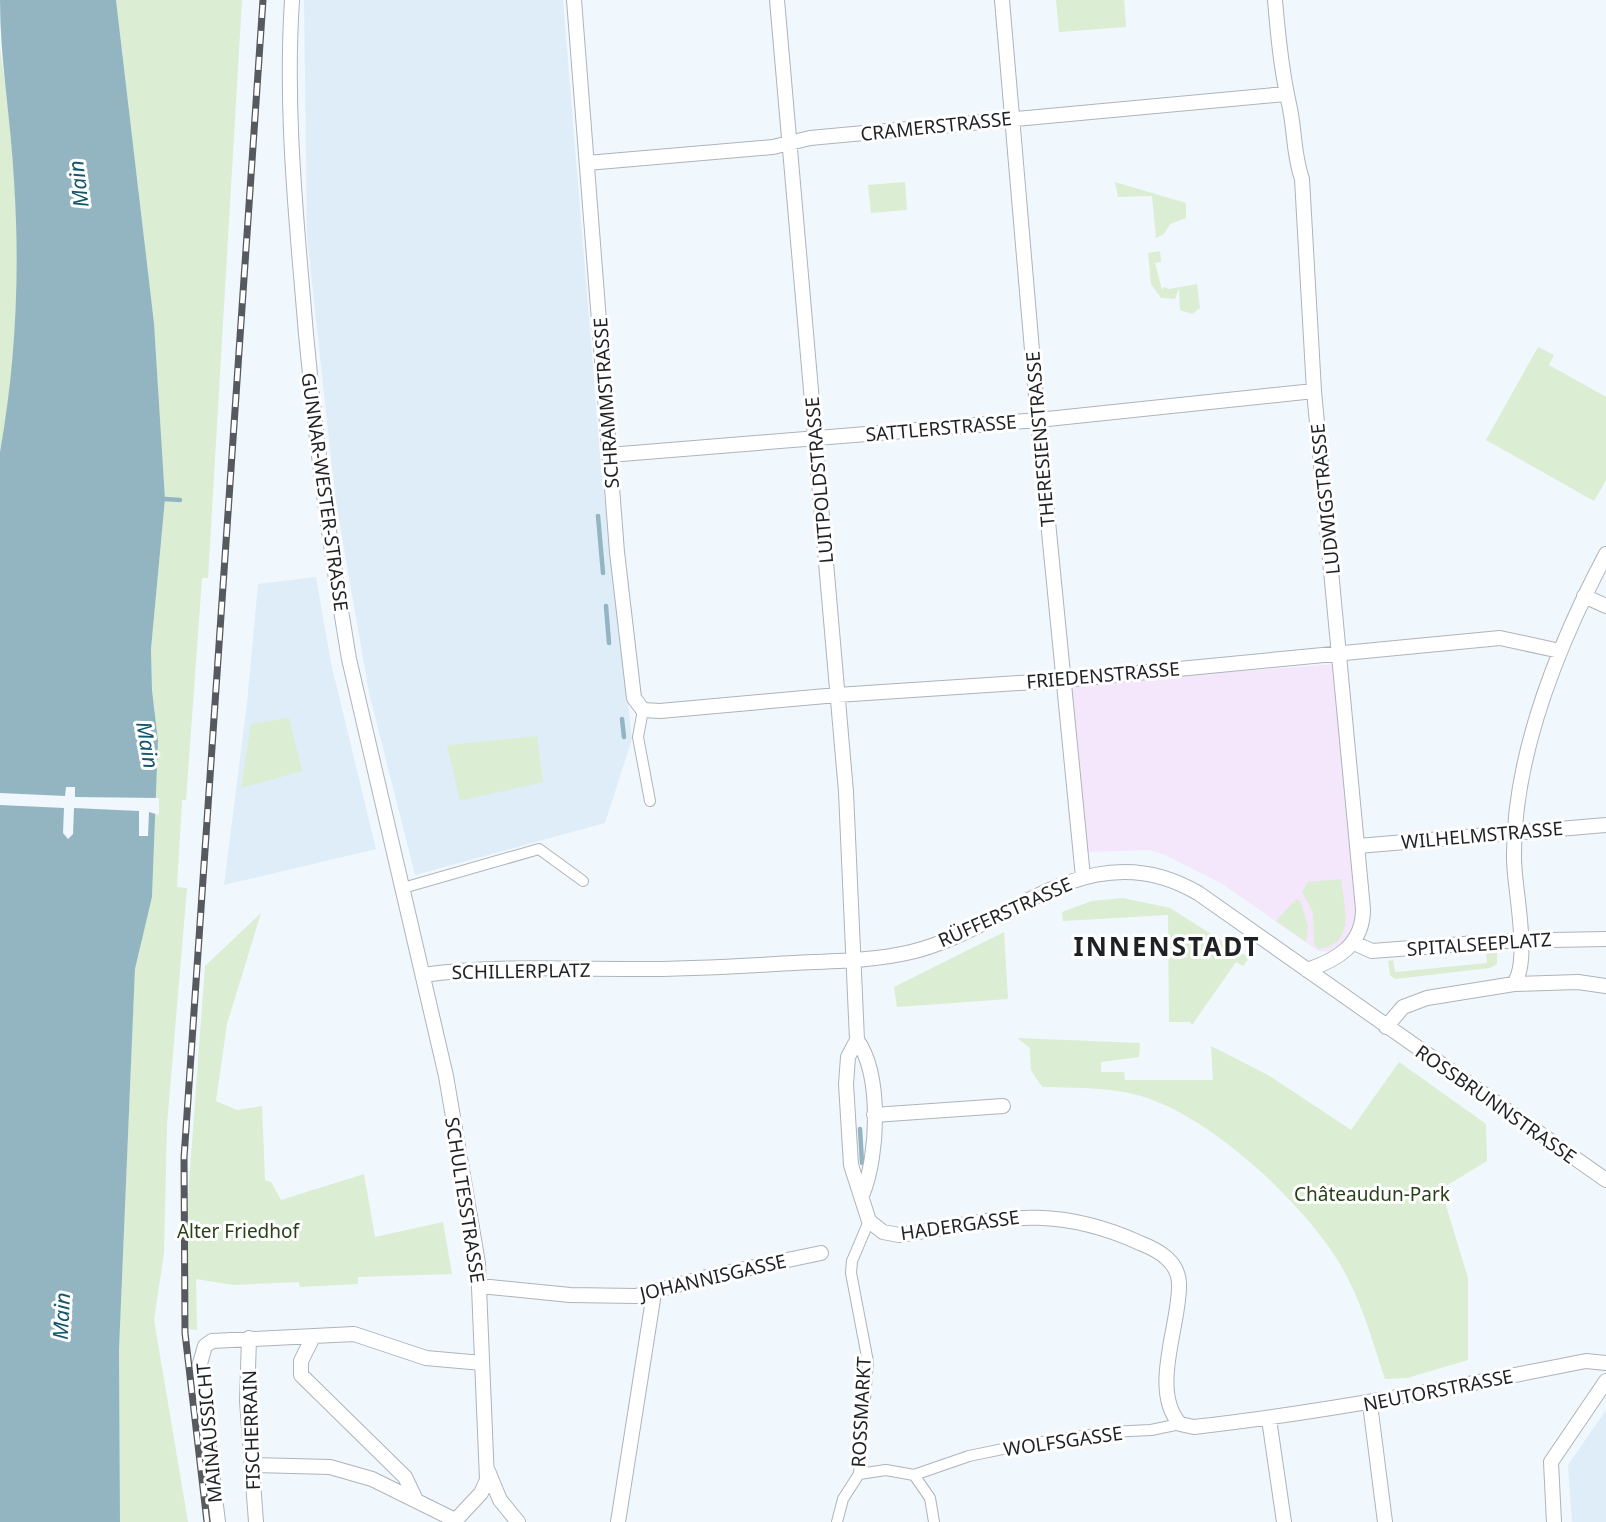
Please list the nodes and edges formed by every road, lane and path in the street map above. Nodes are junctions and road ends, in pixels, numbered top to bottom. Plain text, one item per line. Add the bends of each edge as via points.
1 (292, 0) edge
2 (573, 0) edge
3 (777, 0) edge
4 (1002, 0) edge
5 (1275, 0) edge
6 (1285, 94) junction
7 (1011, 118) junction
8 (789, 143) junction
9 (587, 163) junction
10 (1314, 391) junction
11 (1038, 420) junction
12 (816, 440) junction
13 (610, 455) junction
14 (1606, 554) edge
15 (1584, 596) junction
16 (1606, 606) edge
17 (1560, 651) junction
18 (1340, 653) junction
19 (1064, 680) junction
20 (837, 695) junction
21 (643, 710) junction
22 (650, 801) dead end
23 (1606, 825) edge
24 (1515, 833) junction
25 (1358, 846) junction
26 (1083, 877) junction
27 (583, 881) dead end
28 (403, 888) junction
29 (1606, 939) edge
30 (1519, 940) junction
31 (1354, 943) junction
32 (856, 960) junction
33 (620, 970) joint
34 (1307, 970) junction
35 (423, 975) junction
36 (1514, 984) junction
37 (1606, 986) edge
38 (1386, 1027) junction
39 (857, 1040) junction
40 (1003, 1106) dead end
41 (874, 1115) junction
42 (1606, 1180) edge
43 (863, 1193) junction
44 (869, 1221) junction
45 (821, 1254) dead end
46 (480, 1286) junction
47 (654, 1293) junction
48 (249, 1338) junction
49 (312, 1339) junction
50 (482, 1363) junction
51 (1606, 1363) edge
52 (1606, 1381) edge
53 (1370, 1404) junction
54 (1269, 1419) junction
55 (1180, 1424) junction
56 (252, 1465) junction
57 (488, 1469) junction
58 (859, 1474) junction
59 (914, 1475) junction
60 (415, 1498) junction
61 (454, 1521) edge
62 (838, 1521) edge
63 (218, 1522) edge
64 (256, 1522) edge
65 (518, 1522) edge
66 (618, 1522) edge
67 (934, 1522) edge
68 (1284, 1522) edge
69 (1385, 1522) edge
70 (1554, 1522) edge

1 - 28 street, GUNNAR-WESTER-STRASSE via 288,71 291,148 310,386 349,659
2 - 9 street, SCHRAMMSTRASSE
3 - 8 street, LUITPOLDSTRASSE
4 - 7 street, THERESIENSTRASSE
5 - 6 street, LUDWIGSTRASSE
6 - 7 street, CRAMERSTRASSE
6 - 10 street, LUDWIGSTRASSE via 1302,179
7 - 8 street, CRAMERSTRASSE
7 - 11 street, THERESIENSTRASSE
8 - 9 street, CRAMERSTRASSE
8 - 12 street, LUITPOLDSTRASSE
9 - 13 street, SCHRAMMSTRASSE
10 - 11 street, SATTLERSTRASSE
10 - 18 street, LUDWIGSTRASSE
11 - 12 street, SATTLERSTRASSE
11 - 19 street, THERESIENSTRASSE
12 - 13 street, SATTLERSTRASSE
12 - 20 street, LUITPOLDSTRASSE
13 - 21 street, SCHRAMMSTRASSE via 634,698
14 - 15 street
15 - 16 street
15 - 17 street
17 - 18 street, FRIEDENSTRASSE via 1500,638
17 - 24 street via 1533,732
18 - 19 street, FRIEDENSTRASSE
18 - 25 street, LUDWIGSTRASSE
19 - 20 street, FRIEDENSTRASSE
19 - 26 street, THERESIENSTRASSE
20 - 21 street, FRIEDENSTRASSE
20 - 32 street, LUITPOLDSTRASSE
21 - 22 street, SCHRAMMSTRASSE via 638,737
23 - 24 street, WILHELMSTRASSE
24 - 25 street, WILHELMSTRASSE
24 - 30 street
25 - 31 street, LUDWIGSTRASSE via 1363,918
26 - 32 street, RÜFFERSTRASSE via 1043,891 933,945
26 - 34 street, RÜFFERSTRASSE via 1132,872 1174,880
27 - 28 street via 540,849
28 - 35 street, GUNNAR-WESTER-STRASSE
29 - 30 street, SPITALSEEPLATZ
30 - 31 street, SPITALSEEPLATZ via 1371,951
30 - 36 street via 1521,969
31 - 34 street via 1329,962
32 - 33 street, RÜFFERSTRASSE
32 - 39 street, LUITPOLDSTRASSE
33 - 35 street, SCHILLERPLATZ via 474,968
34 - 38 street, RÜFFERSTRASSE
35 - 46 street, SCHULTESSTRASSE via 446,1076
36 - 37 street
36 - 38 street via 1411,1003
38 - 42 street, ROSSBRUNNSTRASSE
39 - 41 street via 865,1051
39 - 43 street via 848,1057 846,1084 851,1164
40 - 41 street
41 - 43 street via 873,1160
43 - 44 street
44 - 55 street, HADERGASSE via 883,1232 899,1236 1004,1218 1053,1217 1093,1225 1160,1252 1178,1278 1168,1383 1170,1405
44 - 58 street, ROSSMARKT via 851,1273 868,1362
45 - 47 street, JOHANNISGASSE via 707,1277
46 - 47 street, JOHANNISGASSE via 607,1297
46 - 50 street, SCHULTESSTRASSE
47 - 66 street
48 - 49 street
48 - 56 street, FISCHERRAIN
48 - 63 street, MAINAUSSICHT via 212,1341 205,1346 200,1367
49 - 50 street via 363,1336 426,1358
49 - 60 street via 301,1375 405,1477
50 - 57 street, SCHULTESSTRASSE
51 - 53 street, NEUTORSTRASSE via 1586,1362
52 - 70 street via 1551,1462
53 - 54 street, NEUTORSTRASSE
53 - 69 street
54 - 55 street, WOLFSGASSE via 1194,1427
54 - 68 street
55 - 59 street, WOLFSGASSE via 1022,1445 969,1456
56 - 60 street via 330,1467
56 - 64 street, FISCHERRAIN
57 - 61 street via 481,1493
57 - 65 street via 500,1500
58 - 59 street, WOLFSGASSE via 886,1470
58 - 62 street, ROSSMARKT via 843,1499
59 - 67 street via 930,1498
60 - 61 street

